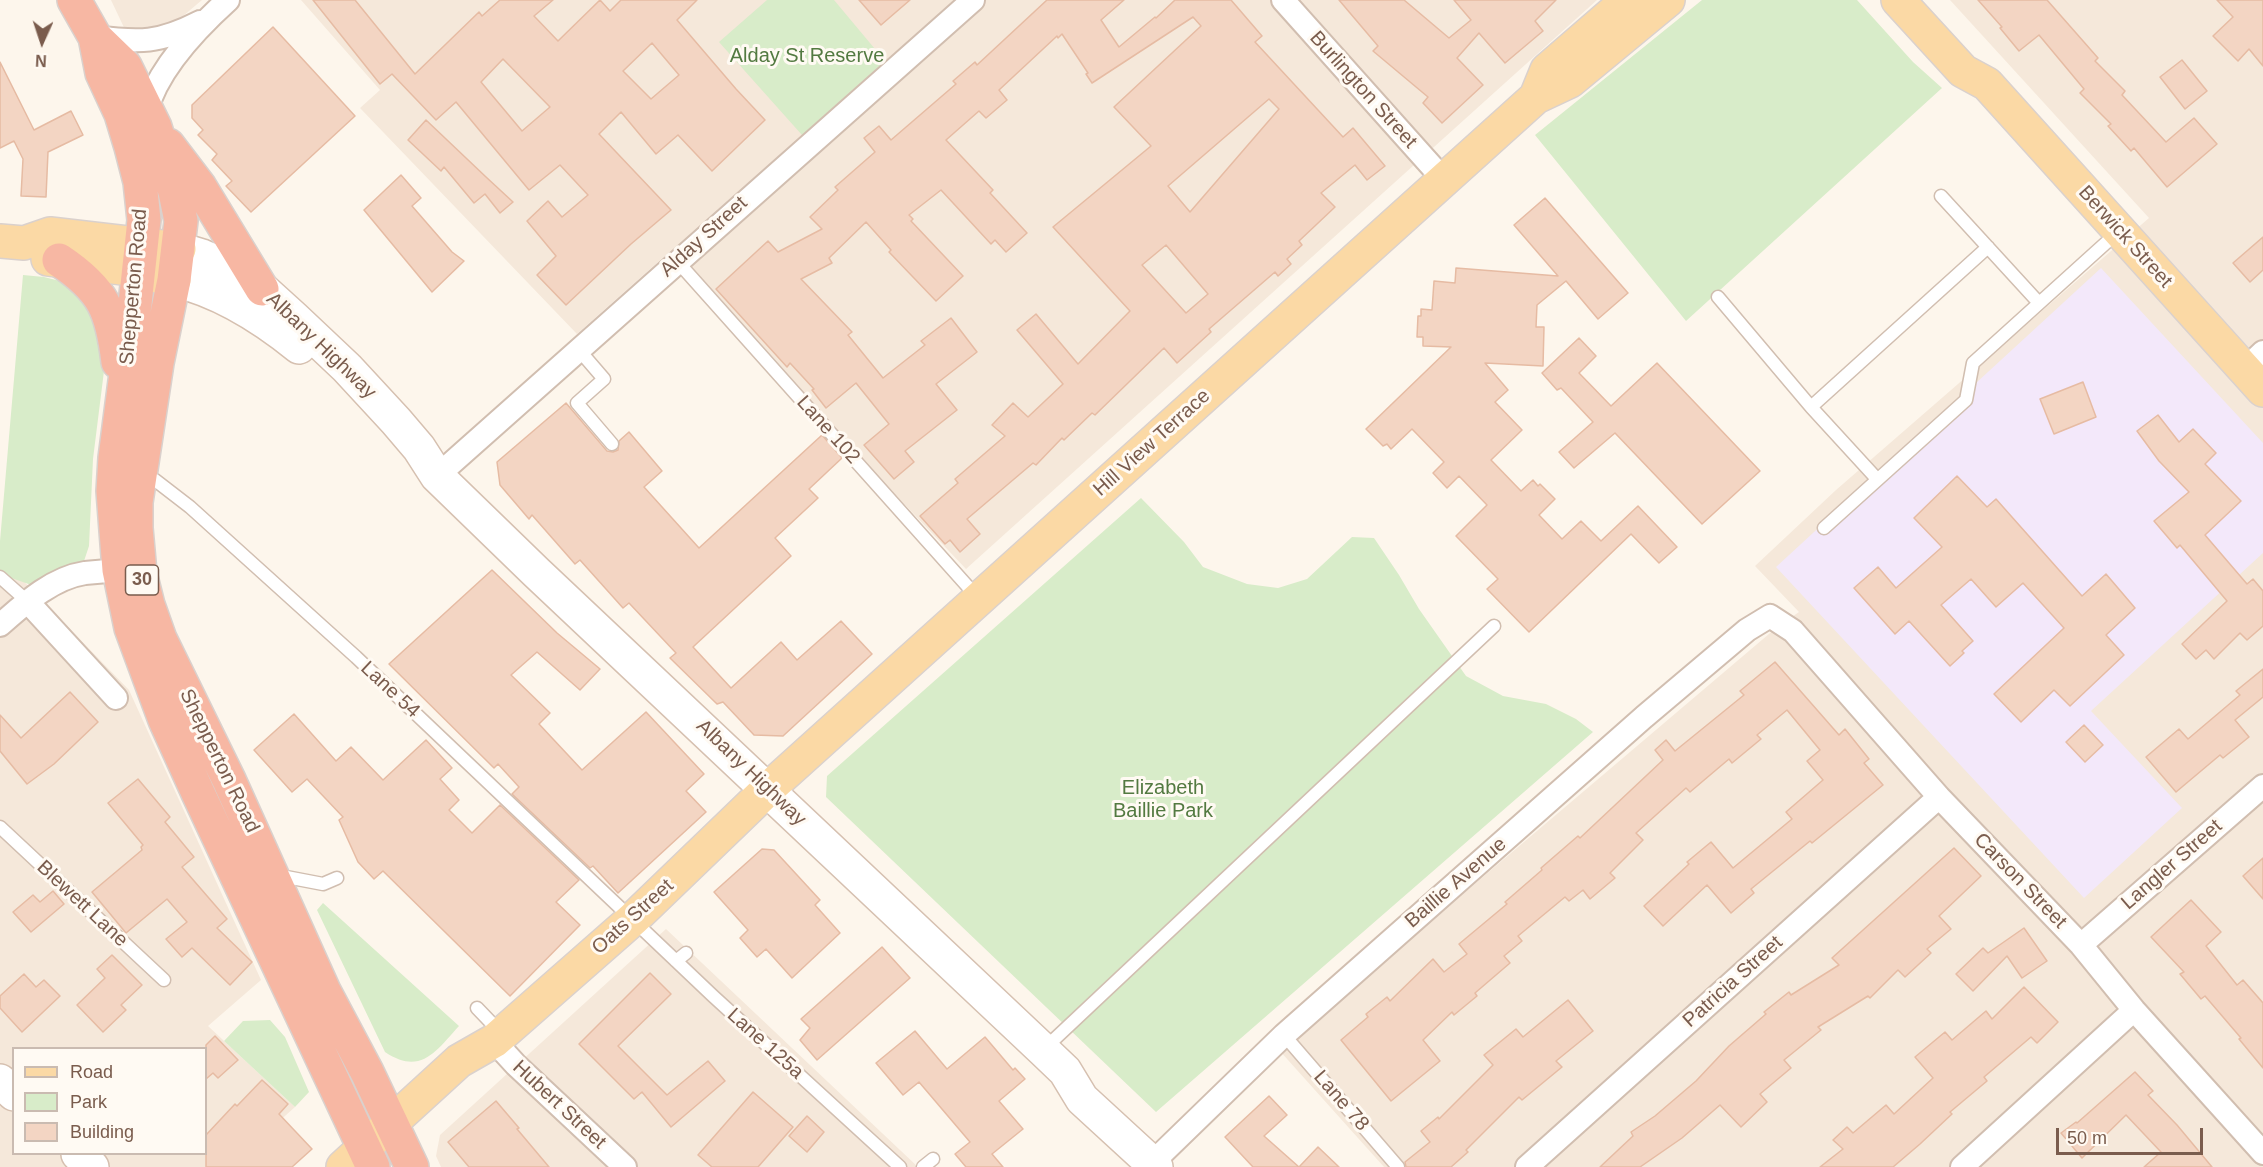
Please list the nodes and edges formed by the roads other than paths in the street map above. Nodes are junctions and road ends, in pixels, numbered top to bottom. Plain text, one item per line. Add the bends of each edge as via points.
1 (75, 0) edge
2 (228, 0) edge
3 (973, 0) edge
4 (1283, 0) edge
5 (1628, 0) edge
6 (1668, 0) edge
7 (1898, 0) edge
8 (1926, 0) edge
9 (207, 19) junction
10 (95, 37) junction
11 (1987, 84) junction
12 (1536, 97) junction
13 (151, 119) junction
14 (1444, 180) junction
15 (1941, 196) dead end
16 (2119, 231) junction
17 (12, 242) edge
18 (1988, 247) junction
19 (140, 258) junction
20 (59, 260) junction
21 (677, 261) junction
22 (176, 265) junction
23 (262, 289) junction
24 (1718, 297) dead end
25 (2039, 303) junction
26 (579, 350) junction
27 (2257, 371) edge
28 (122, 403) junction
29 (1811, 407) junction
30 (612, 444) dead end
31 (437, 476) junction
32 (138, 478) junction
33 (1877, 479) junction
34 (1824, 528) dead end
35 (119, 570) junction
36 (0, 577) edge
37 (978, 599) junction
38 (27, 601) junction
39 (1770, 616) joint
40 (0, 625) edge
41 (1494, 626) dead end
42 (116, 698) dead end
43 (2263, 786) edge
44 (768, 789) junction
45 (1939, 797) junction
46 (0, 827) edge
47 (272, 874) junction
48 (337, 878) dead end
49 (633, 919) junction
50 (2082, 945) junction
51 (164, 980) dead end
52 (477, 1008) dead end
53 (2134, 1010) junction
54 (1284, 1035) junction
55 (498, 1038) junction
56 (1054, 1060) junction
57 (0, 1081) edge
58 (12, 1092) edge
59 (401, 1144) edge
60 (2263, 1153) edge
61 (79, 1155) edge
62 (360, 1161) edge
63 (1163, 1162) edge
64 (92, 1167) edge
65 (625, 1167) edge
66 (900, 1167) edge
67 (1398, 1167) edge
68 (1527, 1167) edge
69 (1962, 1167) edge

1 - 10 highway, 30
2 - 9 street
3 - 21 street, Alday Street
4 - 14 street, Burlington Street
5 - 12 main road, Hill View Terrace via 1547,70
6 - 12 main road, Hill View Terrace via 1570,81
7 - 11 main road, Berwick Street via 1963,70
8 - 11 main road, Berwick Street via 1983,63
9 - 10 street via 169,37 150,41
9 - 13 street via 154,91
10 - 13 highway, Shepperton Road / 30 via 125,66
10 - 19 highway, Shepperton Road / 30 via 102,73 121,114 140,183 144,220
11 - 16 main road, Berwick Street
12 - 14 main road, Hill View Terrace
13 - 22 highway, Shepperton Road / 30 via 181,221
13 - 23 highway via 200,187
14 - 37 main road, Hill View Terrace
15 - 18 lane
16 - 25 lane
16 - 27 main road, Berwick Street
17 - 19 main road via 50,234
17 - 20 main road via 45,258
18 - 25 lane
18 - 29 lane
19 - 20 main road
19 - 22 main road
19 - 28 highway, Shepperton Road / 30
20 - 28 highway via 89,283 109,312
21 - 26 street, Alday Street
21 - 37 lane, Lane 102
22 - 23 main road, Albany Highway via 230,268
22 - 31 main road, Albany Highway via 205,288 283,334 406,461
22 - 32 highway, Shepperton Road / 30
23 - 31 main road, Albany Highway via 347,368 419,448
24 - 29 lane
25 - 33 lane via 1974,363 1966,400
26 - 30 lane via 604,380 577,403
26 - 31 street, Alday Street
28 - 35 highway, Shepperton Road / 30 via 113,491
29 - 33 lane
31 - 44 main road, Albany Highway
32 - 47 highway, Shepperton Road / 30 via 136,528 148,605 160,639
32 - 49 lane, Lane 54 via 155,480 190,507 356,657
33 - 34 lane
35 - 38 street via 83,573 54,584
35 - 62 highway, Shepperton Road / 30 via 131,628 165,720
36 - 38 lane
37 - 44 main road, Hill View Terrace
38 - 40 street
38 - 42 street
39 - 45 street, Carson Street via 1793,631
39 - 54 street, Baillie Avenue via 1644,717
41 - 56 lane
43 - 50 street, Langler Street
44 - 49 main road, Oats Street
44 - 56 main road, Albany Highway
45 - 50 street, Carson Street
45 - 68 street, Patricia Street
46 - 51 lane, Blewett Lane
47 - 48 lane via 323,884
47 - 59 highway, Shepperton Road / 30 via 324,991
49 - 55 main road, Oats Street
49 - 66 lane, Lane 125a via 681,957
50 - 53 street, Carson Street
52 - 55 lane
53 - 60 street, Carson Street
53 - 69 street
54 - 63 street, Baillie Avenue
54 - 67 lane, Lane 78
55 - 59 main road, Oats Street via 459,1061
55 - 65 street, Hubert Street via 516,1065
56 - 63 main road, Albany Highway via 1082,1099
57 - 58 main road
59 - 62 main road, Oats Street
61 - 64 main road

